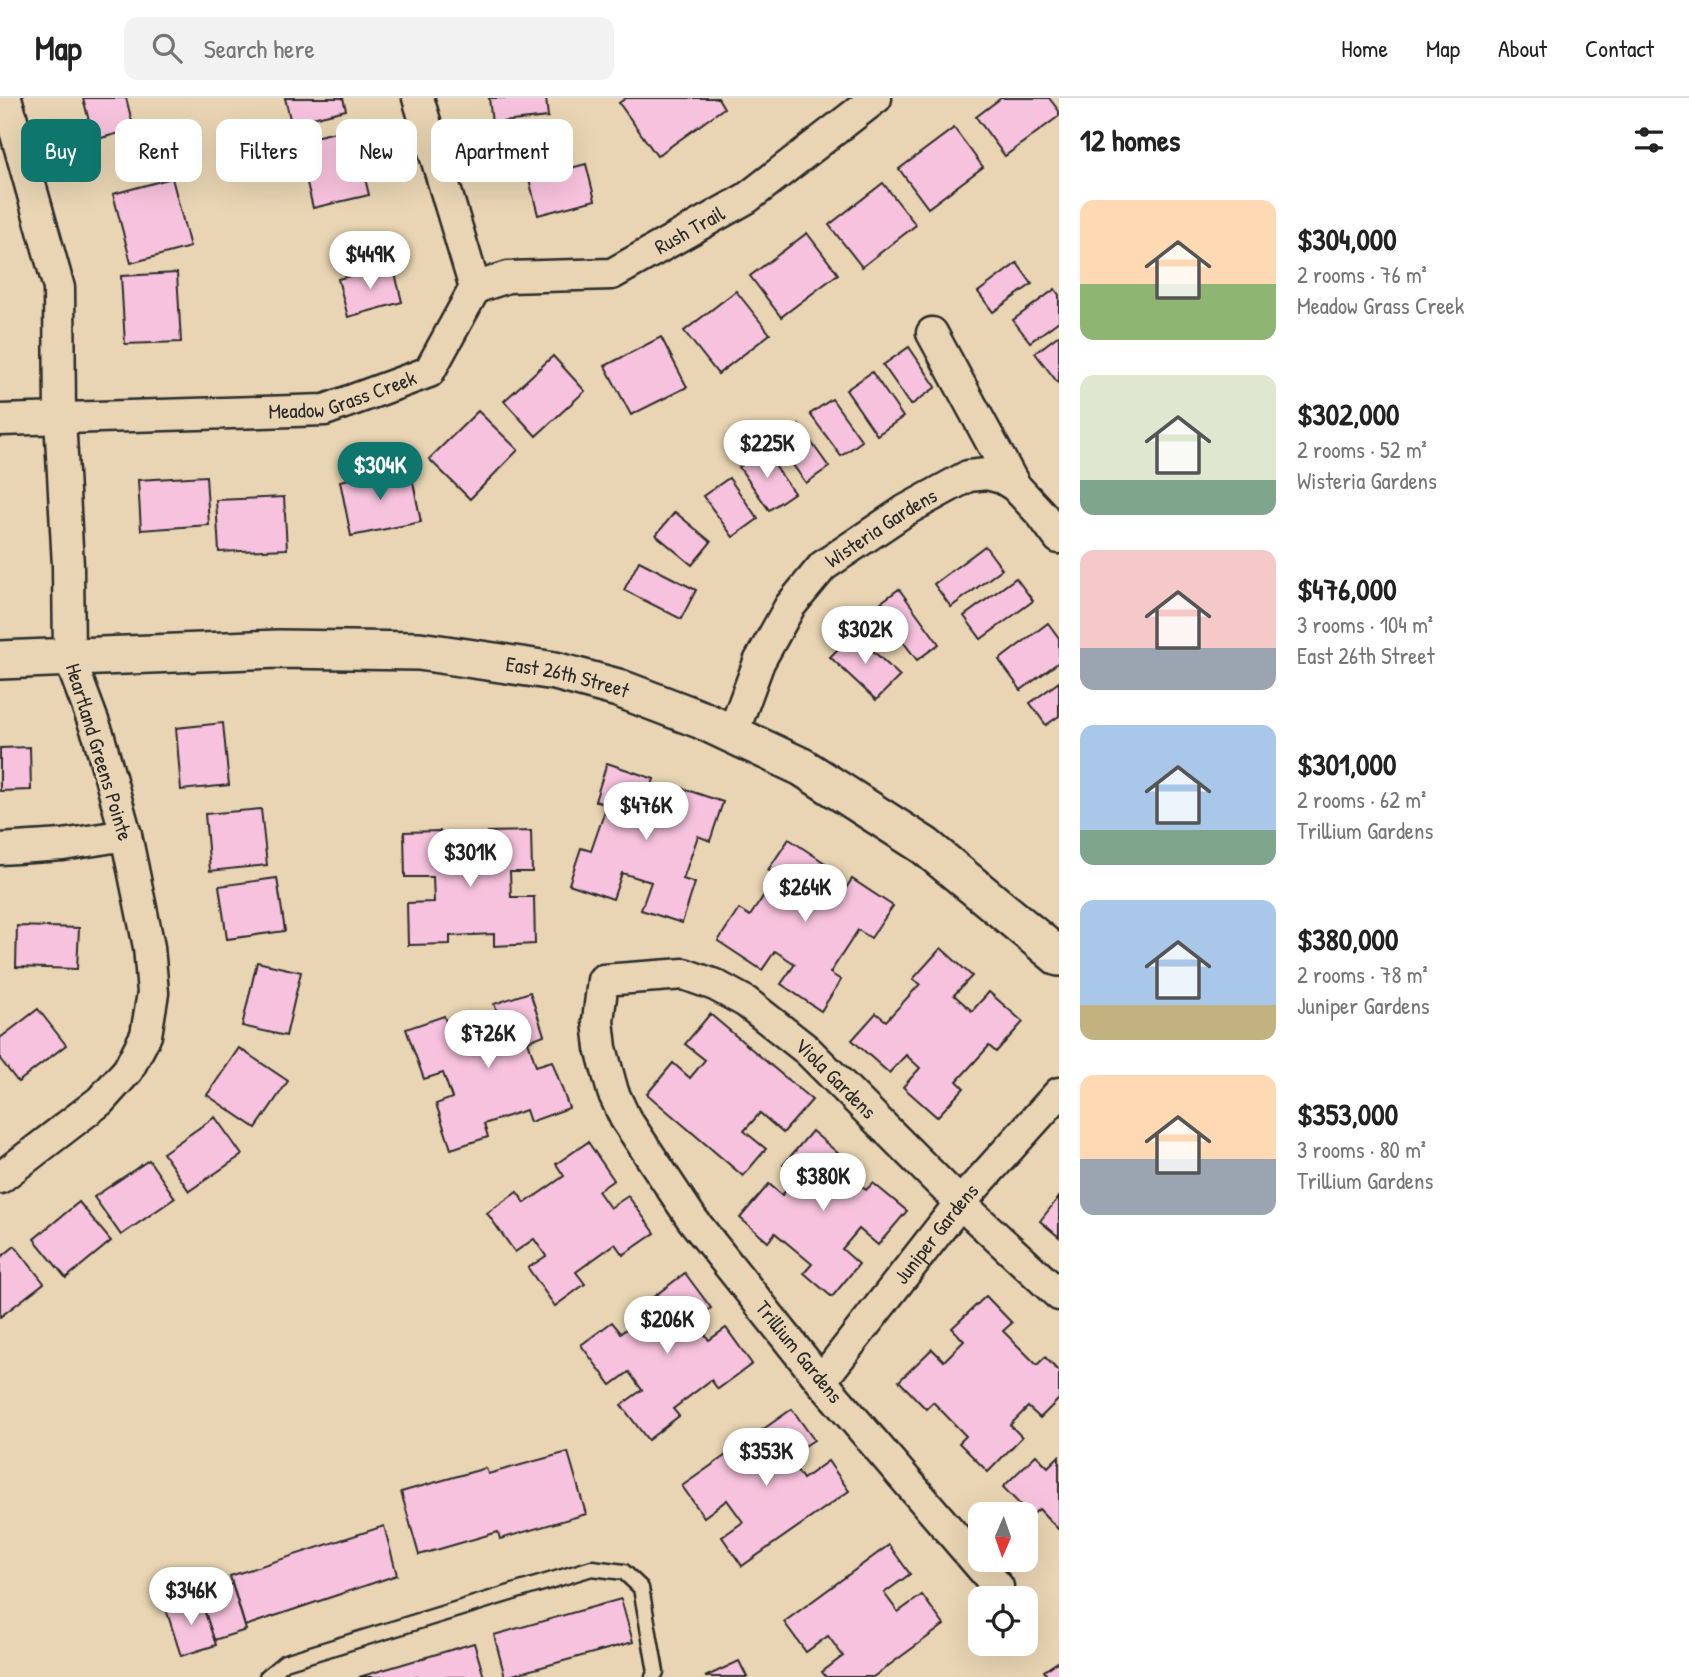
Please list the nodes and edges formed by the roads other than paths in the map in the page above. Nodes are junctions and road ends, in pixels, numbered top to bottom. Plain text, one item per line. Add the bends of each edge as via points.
1 (6, 98) edge
2 (418, 98) edge
3 (876, 98) edge
4 (475, 288) junction
5 (932, 333) dead end
6 (60, 418) junction
7 (0, 420) edge
8 (1015, 486) junction
9 (1059, 538) edge
10 (69, 657) junction
11 (0, 660) edge
12 (733, 733) junction
13 (126, 835) junction
14 (0, 849) edge
15 (1059, 957) edge
16 (603, 980) joint
17 (1059, 1093) edge
18 (0, 1178) edge
19 (960, 1203) junction
20 (1059, 1294) edge
21 (821, 1381) junction
22 (997, 1586) edge
23 (267, 1677) edge
24 (653, 1677) edge

1 - 6 street, Heartland Greens Pointe via 59,288
2 - 4 street
3 - 4 street, Rush Trail via 747,198 612,274 508,277
4 - 6 street, Meadow Grass Creek via 429,372 325,410
5 - 8 street
6 - 7 street, Meadow Grass Creek
6 - 10 street, Heartland Greens Pointe
8 - 9 street, Wisteria Gardens
8 - 12 street, Wisteria Gardens via 987,474 968,476 906,510 823,566 790,606 759,662
10 - 11 street, East 26th Street
10 - 12 street, East 26th Street via 278,649 419,651 555,671 618,688
10 - 13 street, Heartland Greens Pointe via 99,737
12 - 15 street, East 26th Street via 802,767 925,846
13 - 14 street
13 - 18 street, Heartland Greens Pointe via 149,947 153,993 146,1035 128,1070 100,1101
16 - 19 street, Viola Gardens via 684,974 746,1002 807,1050
16 - 21 street, Trillium Gardens via 598,1021 601,1048 625,1118 692,1219
17 - 19 street, Juniper Gardens
19 - 20 street, Viola Gardens
19 - 21 street, Juniper Gardens
21 - 22 street, Trillium Gardens
23 - 24 lane via 285,1662 592,1568 624,1572 640,1588 656,1672

